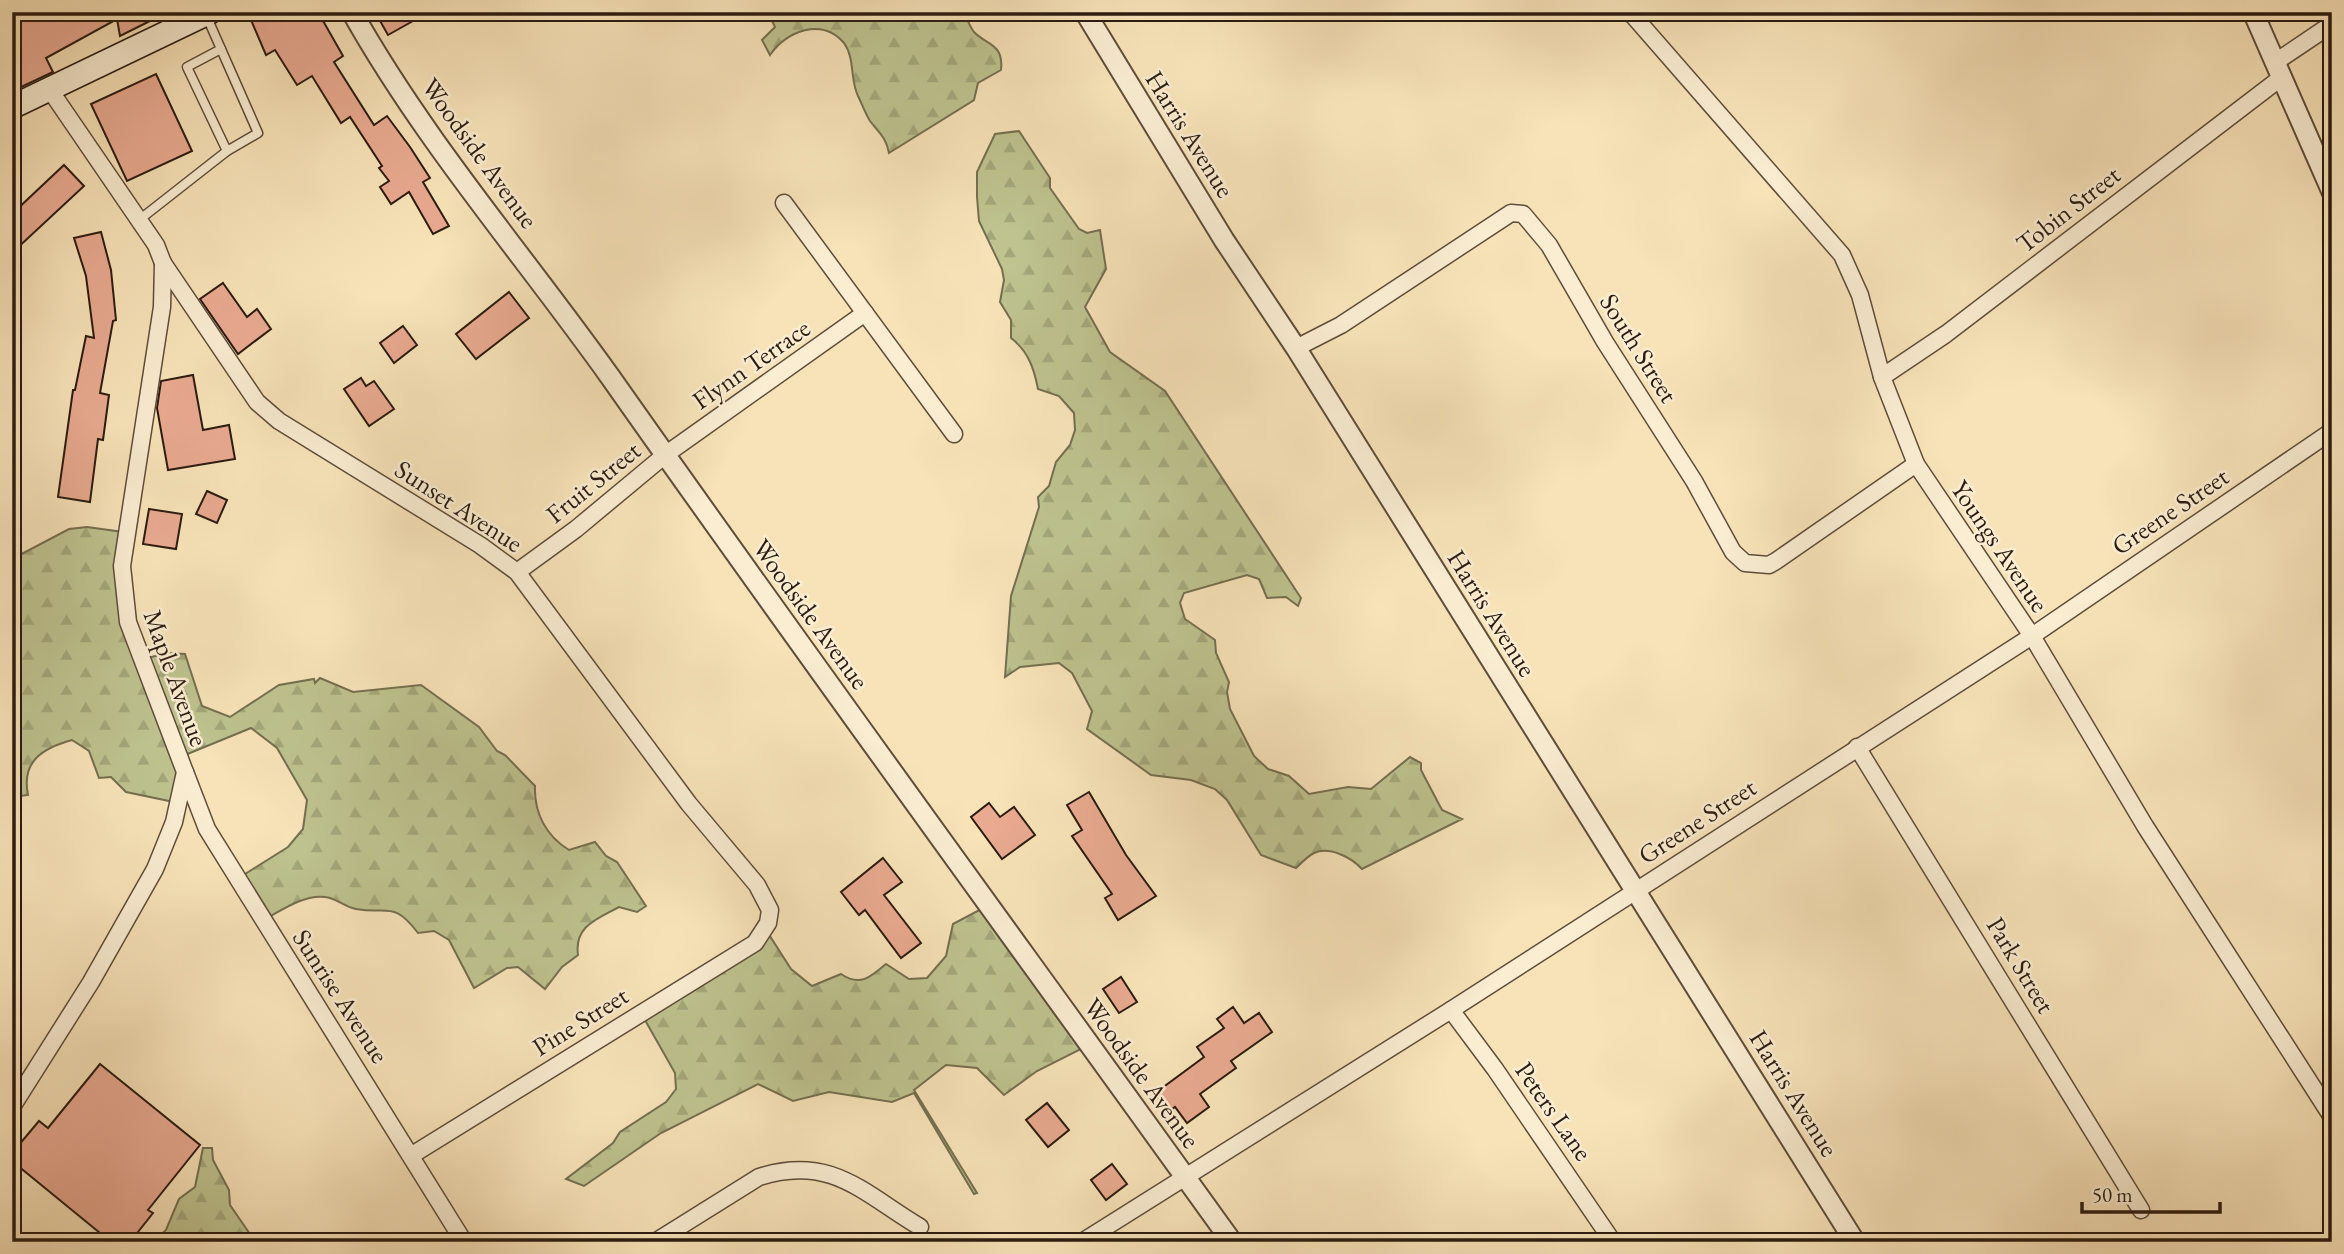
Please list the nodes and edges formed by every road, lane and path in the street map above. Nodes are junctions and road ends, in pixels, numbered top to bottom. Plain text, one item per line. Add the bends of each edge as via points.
1 (352, 12) edge
2 (1085, 12) edge
3 (1630, 12) edge
4 (2253, 12) edge
5 (208, 13) edge
6 (2332, 24) edge
7 (221, 49) junction
8 (2279, 69) junction
9 (50, 90) junction
10 (12, 107) edge
11 (228, 152) junction
12 (2332, 192) edge
13 (785, 203) dead end
14 (139, 220) junction
15 (163, 263) junction
16 (865, 313) junction
17 (1296, 348) junction
18 (1882, 377) junction
19 (2332, 431) edge
20 (954, 434) dead end
21 (665, 455) junction
22 (1916, 464) junction
23 (517, 572) junction
24 (2032, 636) junction
25 (1857, 747) junction
26 (184, 772) junction
27 (1635, 891) junction
28 (768, 923) joint
29 (1451, 1010) junction
30 (12, 1107) edge
31 (2332, 1116) edge
32 (412, 1155) junction
33 (1185, 1176) junction
34 (2141, 1210) dead end
35 (920, 1227) dead end
36 (464, 1242) edge
37 (654, 1242) edge
38 (1082, 1242) edge
39 (1232, 1242) edge
40 (1613, 1242) edge
41 (1855, 1242) edge

1 - 21 street, Woodside Avenue via 421,121
2 - 17 street, Harris Avenue via 1210,218
3 - 18 street, Youngs Avenue via 1842,255 1860,295
4 - 8 street
5 - 7 lane
5 - 9 main road
6 - 8 street, Tobin Street
7 - 11 lane via 258,133
7 - 11 lane via 187,67
8 - 12 street
8 - 18 street, Tobin Street via 1946,334
9 - 10 main road
9 - 14 street, Maple Avenue
11 - 14 lane
13 - 16 street
14 - 15 street, Maple Avenue
15 - 23 street, Sunset Avenue via 257,402 279,421
15 - 26 street, Maple Avenue via 162,307 122,566 123,600
16 - 20 street
16 - 21 street, Flynn Terrace
17 - 22 street, South Street via 1341,325 1511,213 1523,214 1549,245 1733,552 1745,563 1769,565 1776,561
17 - 27 street, Harris Avenue
18 - 22 street, Youngs Avenue
19 - 24 street, Greene Street
21 - 23 street, Fruit Street
21 - 33 street, Woodside Avenue
22 - 24 street, Youngs Avenue
23 - 28 street, Sunset Avenue via 689,804 757,885 770,910
24 - 25 street, Greene Street
24 - 31 street, Youngs Avenue via 2145,826
25 - 27 street, Greene Street
25 - 34 street, Park Street
26 - 30 street, Maple Avenue via 174,822 155,869
26 - 32 street, Sunrise Avenue via 207,829
27 - 29 street, Greene Street
27 - 41 street, Harris Avenue
28 - 32 street, Pine Street via 755,943
29 - 33 street, Greene Street
29 - 40 street, Peters Lane
32 - 36 street, Sunrise Avenue
33 - 38 street, Greene Street
33 - 39 street, Woodside Avenue
35 - 37 street via 871,1199 846,1178 810,1170 779,1171 759,1177

